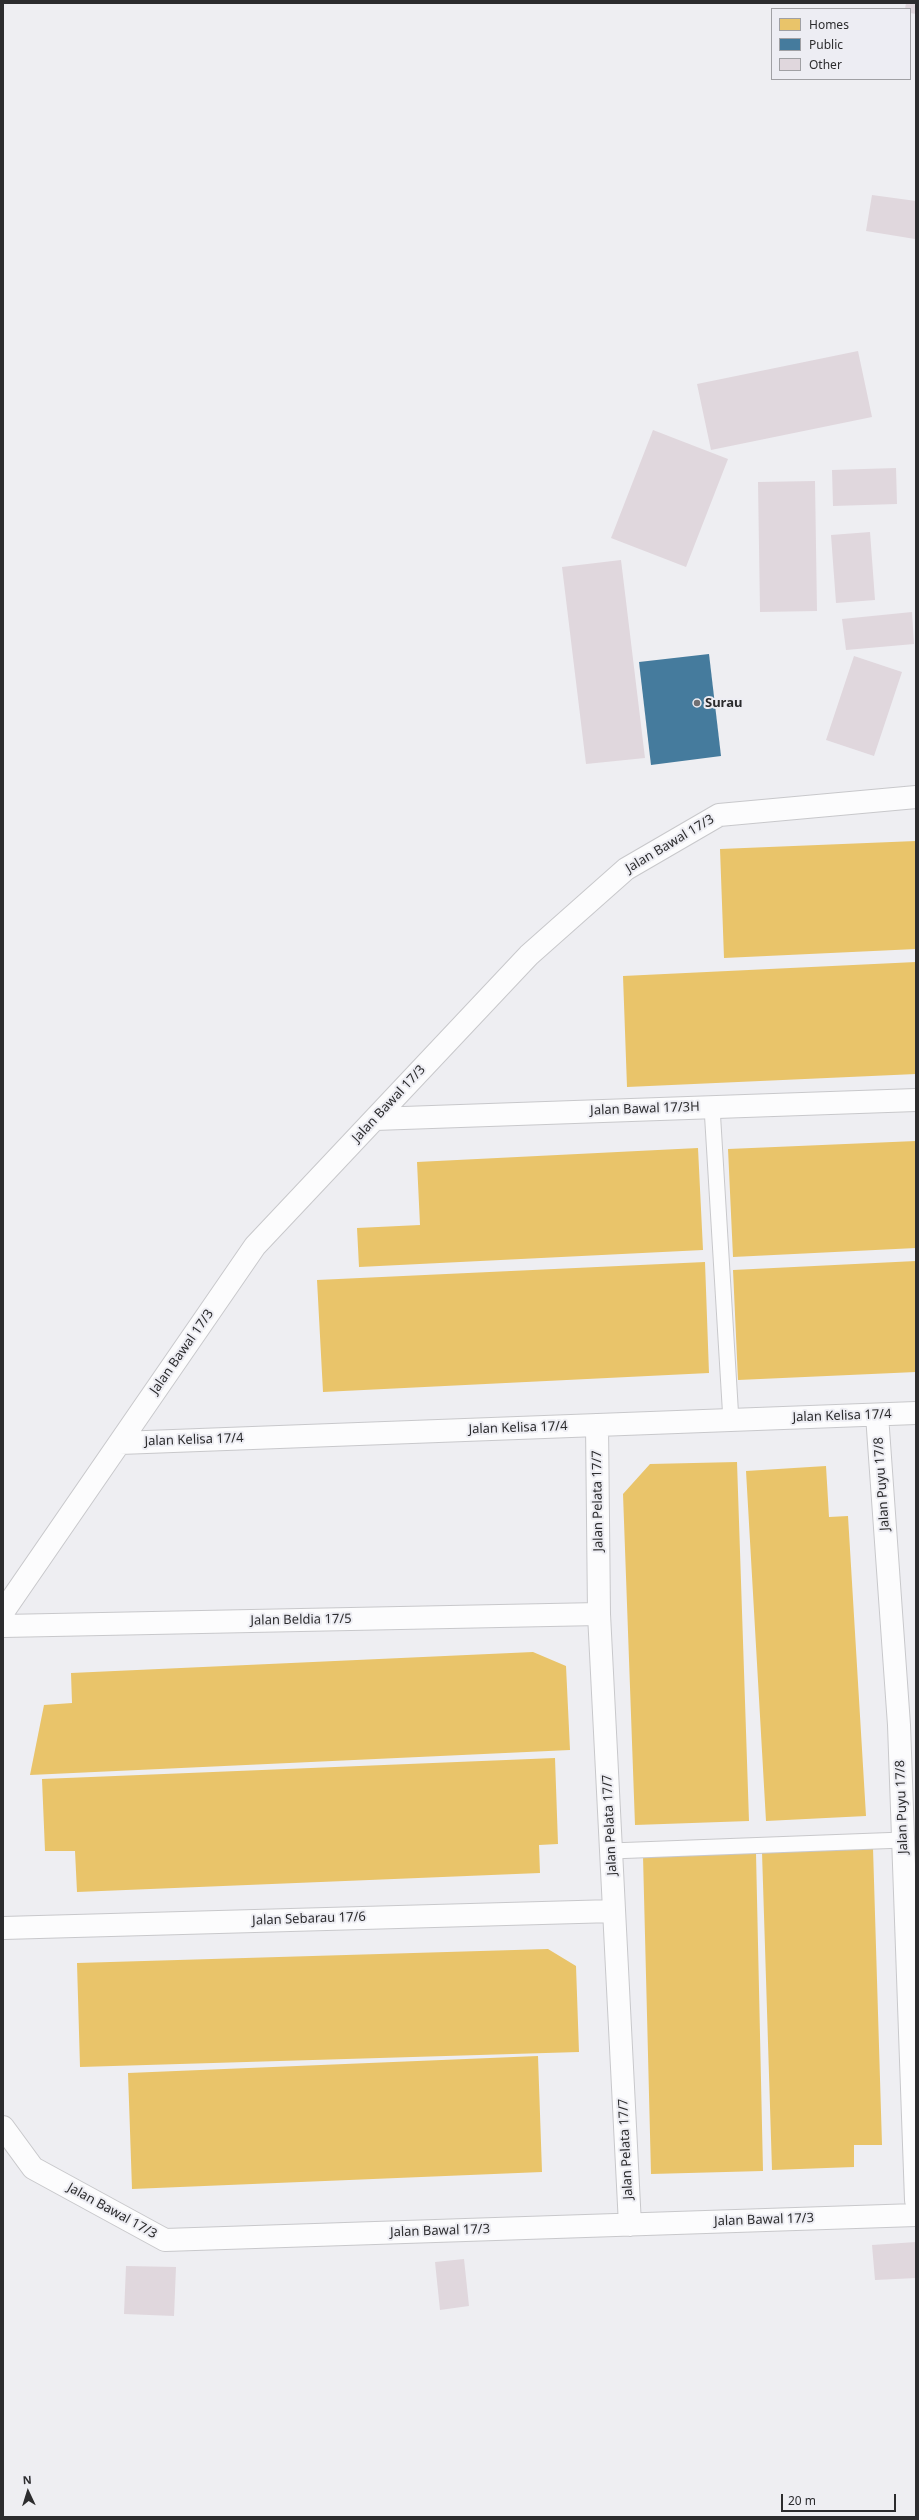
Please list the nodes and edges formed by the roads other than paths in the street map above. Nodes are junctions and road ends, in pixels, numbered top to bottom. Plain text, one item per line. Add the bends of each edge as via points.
1 (916, 797) edge
2 (916, 1100) edge
3 (712, 1106) junction
4 (375, 1119) junction
5 (916, 1413) edge
6 (877, 1415) junction
7 (731, 1420) junction
8 (597, 1425) junction
9 (120, 1443) junction
10 (3, 1612) edge
11 (599, 1614) junction
12 (3, 1626) edge
13 (908, 1725) edge
14 (903, 1840) junction
15 (611, 1851) junction
16 (911, 1900) edge
17 (614, 1911) junction
18 (3, 1928) edge
19 (3, 2127) edge
20 (916, 2200) edge
21 (916, 2215) edge
22 (630, 2225) junction

1 - 4 street, Jalan Bawal 17/3 via 718,815 626,869 529,955
2 - 3 street, Jalan Bawal 17/3H
3 - 4 street, Jalan Bawal 17/3H
3 - 7 lane
4 - 9 street, Jalan Bawal 17/3 via 255,1246
5 - 6 street, Jalan Kelisa 17/4
6 - 7 street, Jalan Kelisa 17/4
6 - 13 street, Jalan Puyu 17/8
7 - 8 street, Jalan Kelisa 17/4
8 - 9 street, Jalan Kelisa 17/4
8 - 11 street, Jalan Pelata 17/7
9 - 10 street, Jalan Bawal 17/3
11 - 12 street, Jalan Beldia 17/5
11 - 15 street, Jalan Pelata 17/7
13 - 14 street, Jalan Puyu 17/8
14 - 15 lane
14 - 16 street, Jalan Puyu 17/8
15 - 17 street, Jalan Pelata 17/7
16 - 20 street, Jalan Puyu 17/8
17 - 18 street, Jalan Sebarau 17/6
17 - 22 street, Jalan Pelata 17/7
19 - 22 street, Jalan Bawal 17/3 via 33,2168 165,2240
21 - 22 street, Jalan Bawal 17/3

